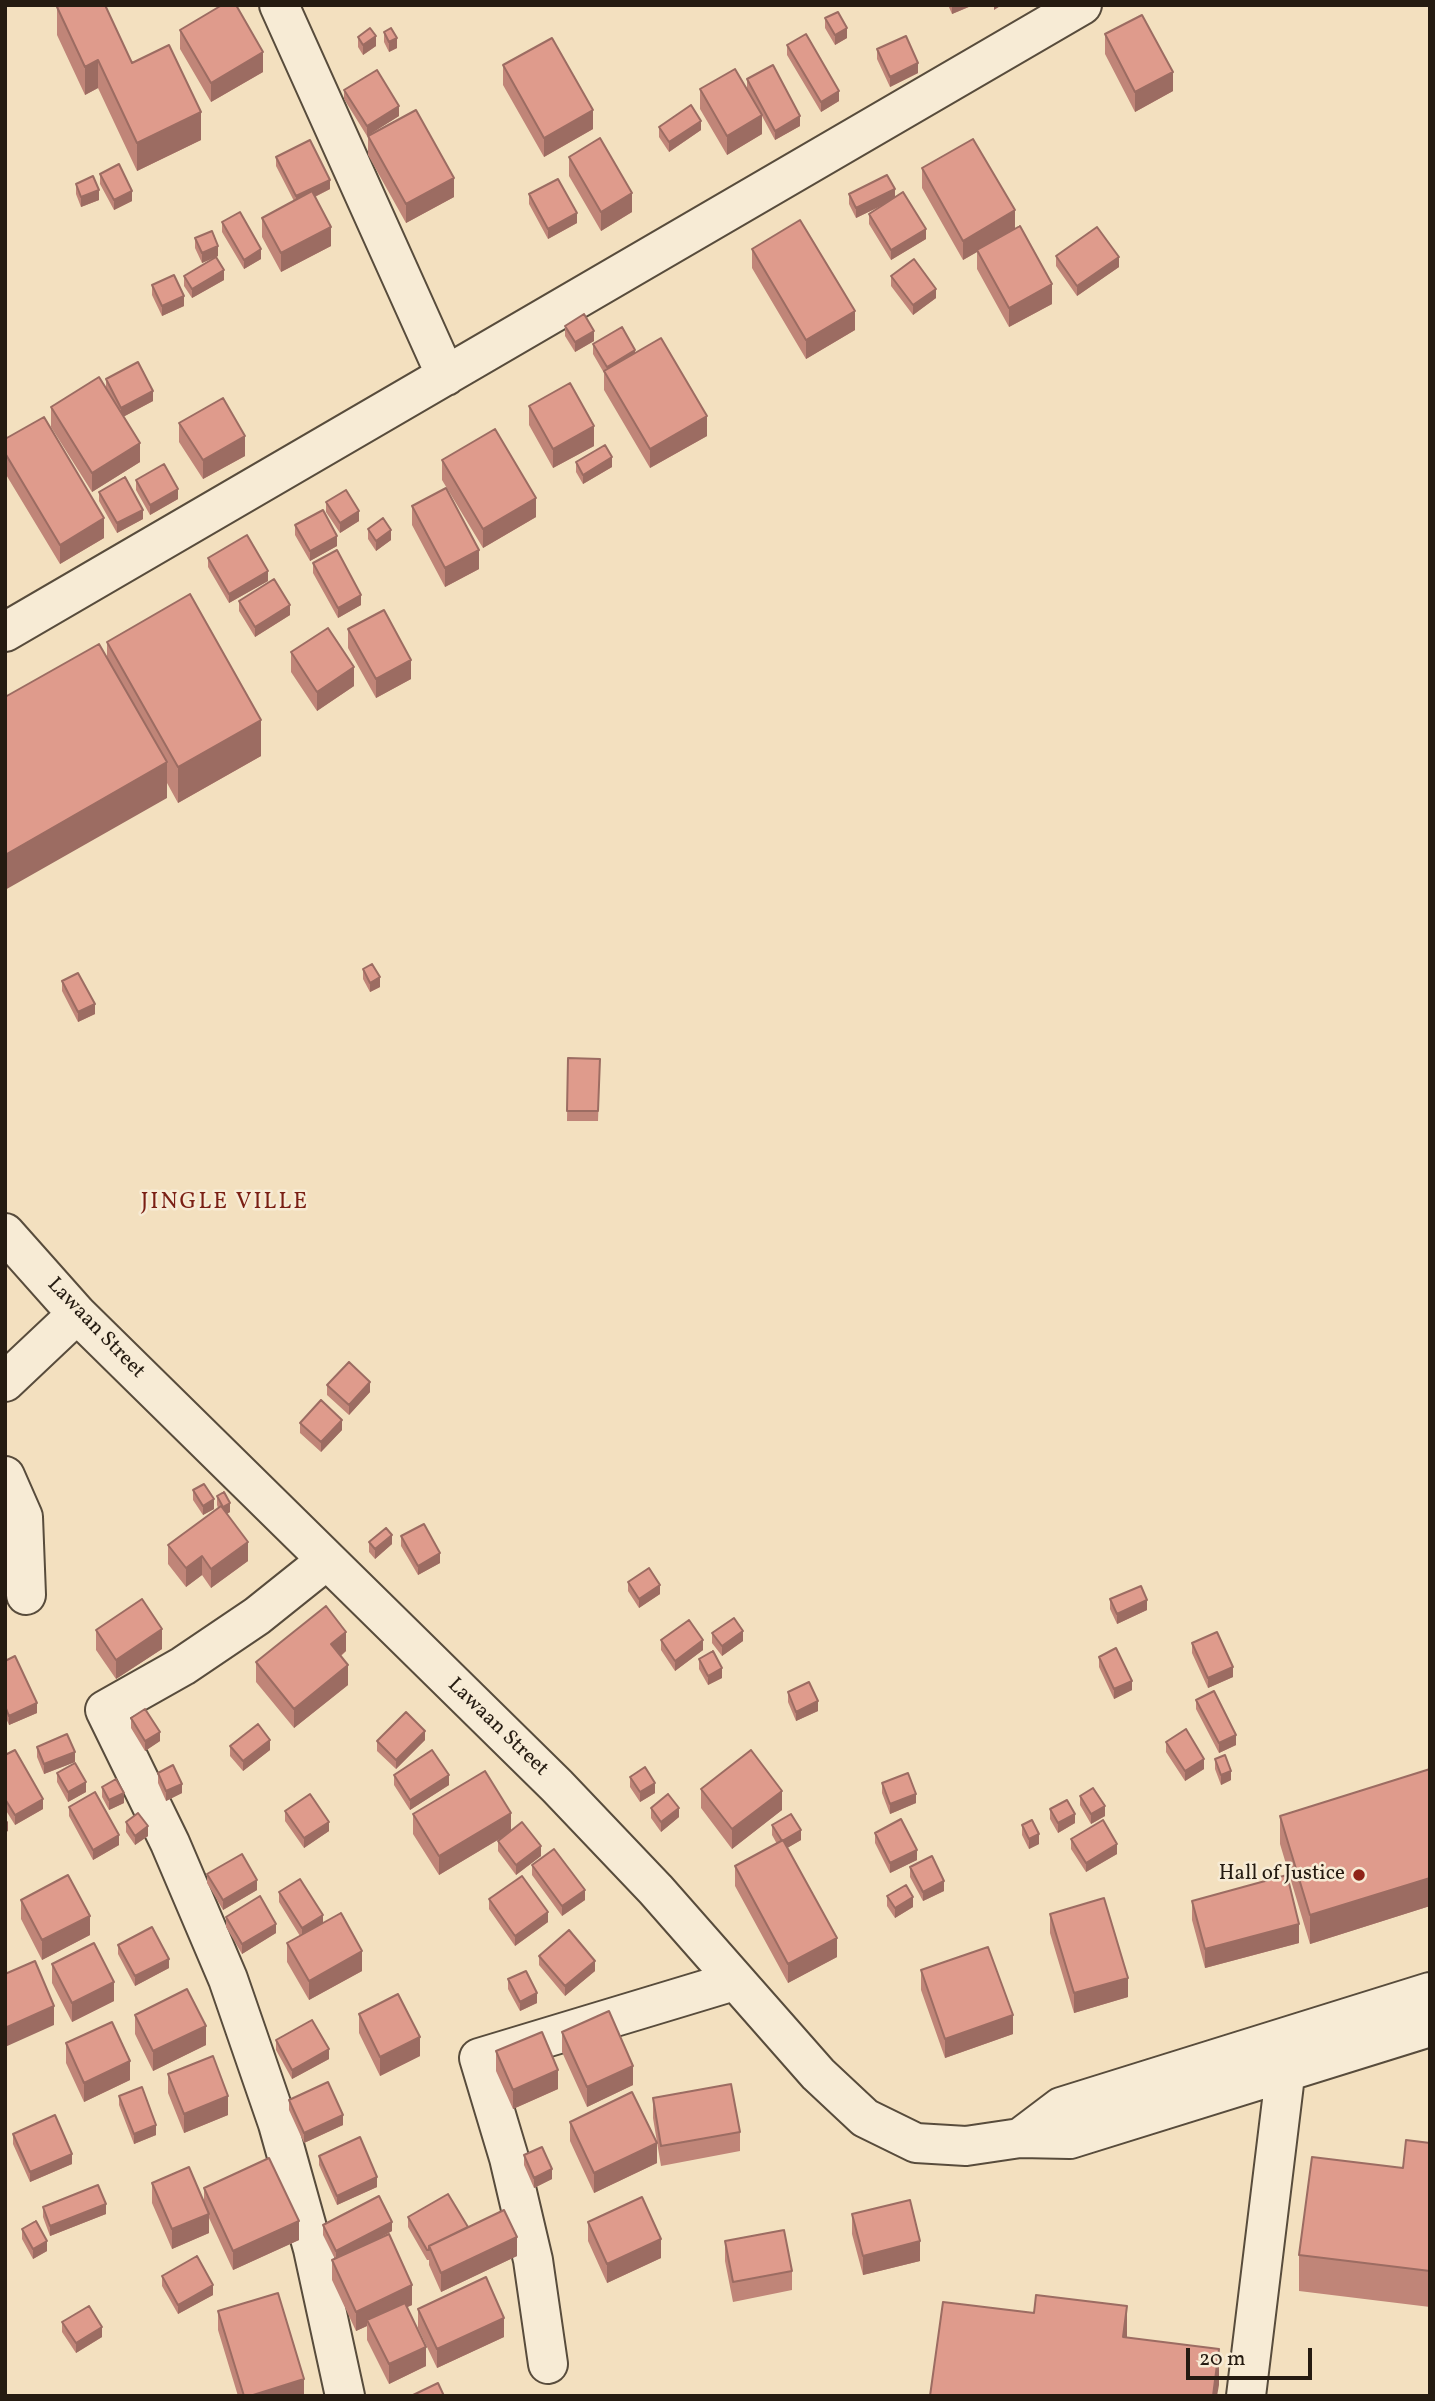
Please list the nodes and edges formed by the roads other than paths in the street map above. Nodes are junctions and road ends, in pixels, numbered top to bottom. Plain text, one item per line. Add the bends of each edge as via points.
1 (279, 5) edge
2 (1082, 5) edge
3 (446, 376) junction
4 (5, 632) edge
5 (5, 1233) edge
6 (77, 1314) junction
7 (5, 1382) edge
8 (5, 1476) edge
9 (327, 1560) junction
10 (26, 1595) dead end
11 (734, 1981) junction
12 (1430, 1992) edge
13 (1430, 2027) edge
14 (1288, 2054) junction
15 (548, 2364) dead end
16 (345, 2396) edge
17 (1247, 2396) edge

1 - 3 street
2 - 3 street
3 - 4 street
5 - 6 street, Lawaan Street
6 - 7 street
6 - 9 street, Lawaan Street
8 - 10 street via 23,1517
9 - 11 street, Lawaan Street via 557,1786
9 - 16 street via 183,1667 105,1710 170,1843 228,1979 289,2161
11 - 14 street, Lawaan Street via 818,2074 866,2118 916,2143 965,2146 1020,2138 1061,2107
11 - 15 street via 479,2058 530,2247
12 - 14 street
13 - 14 street
14 - 17 street

